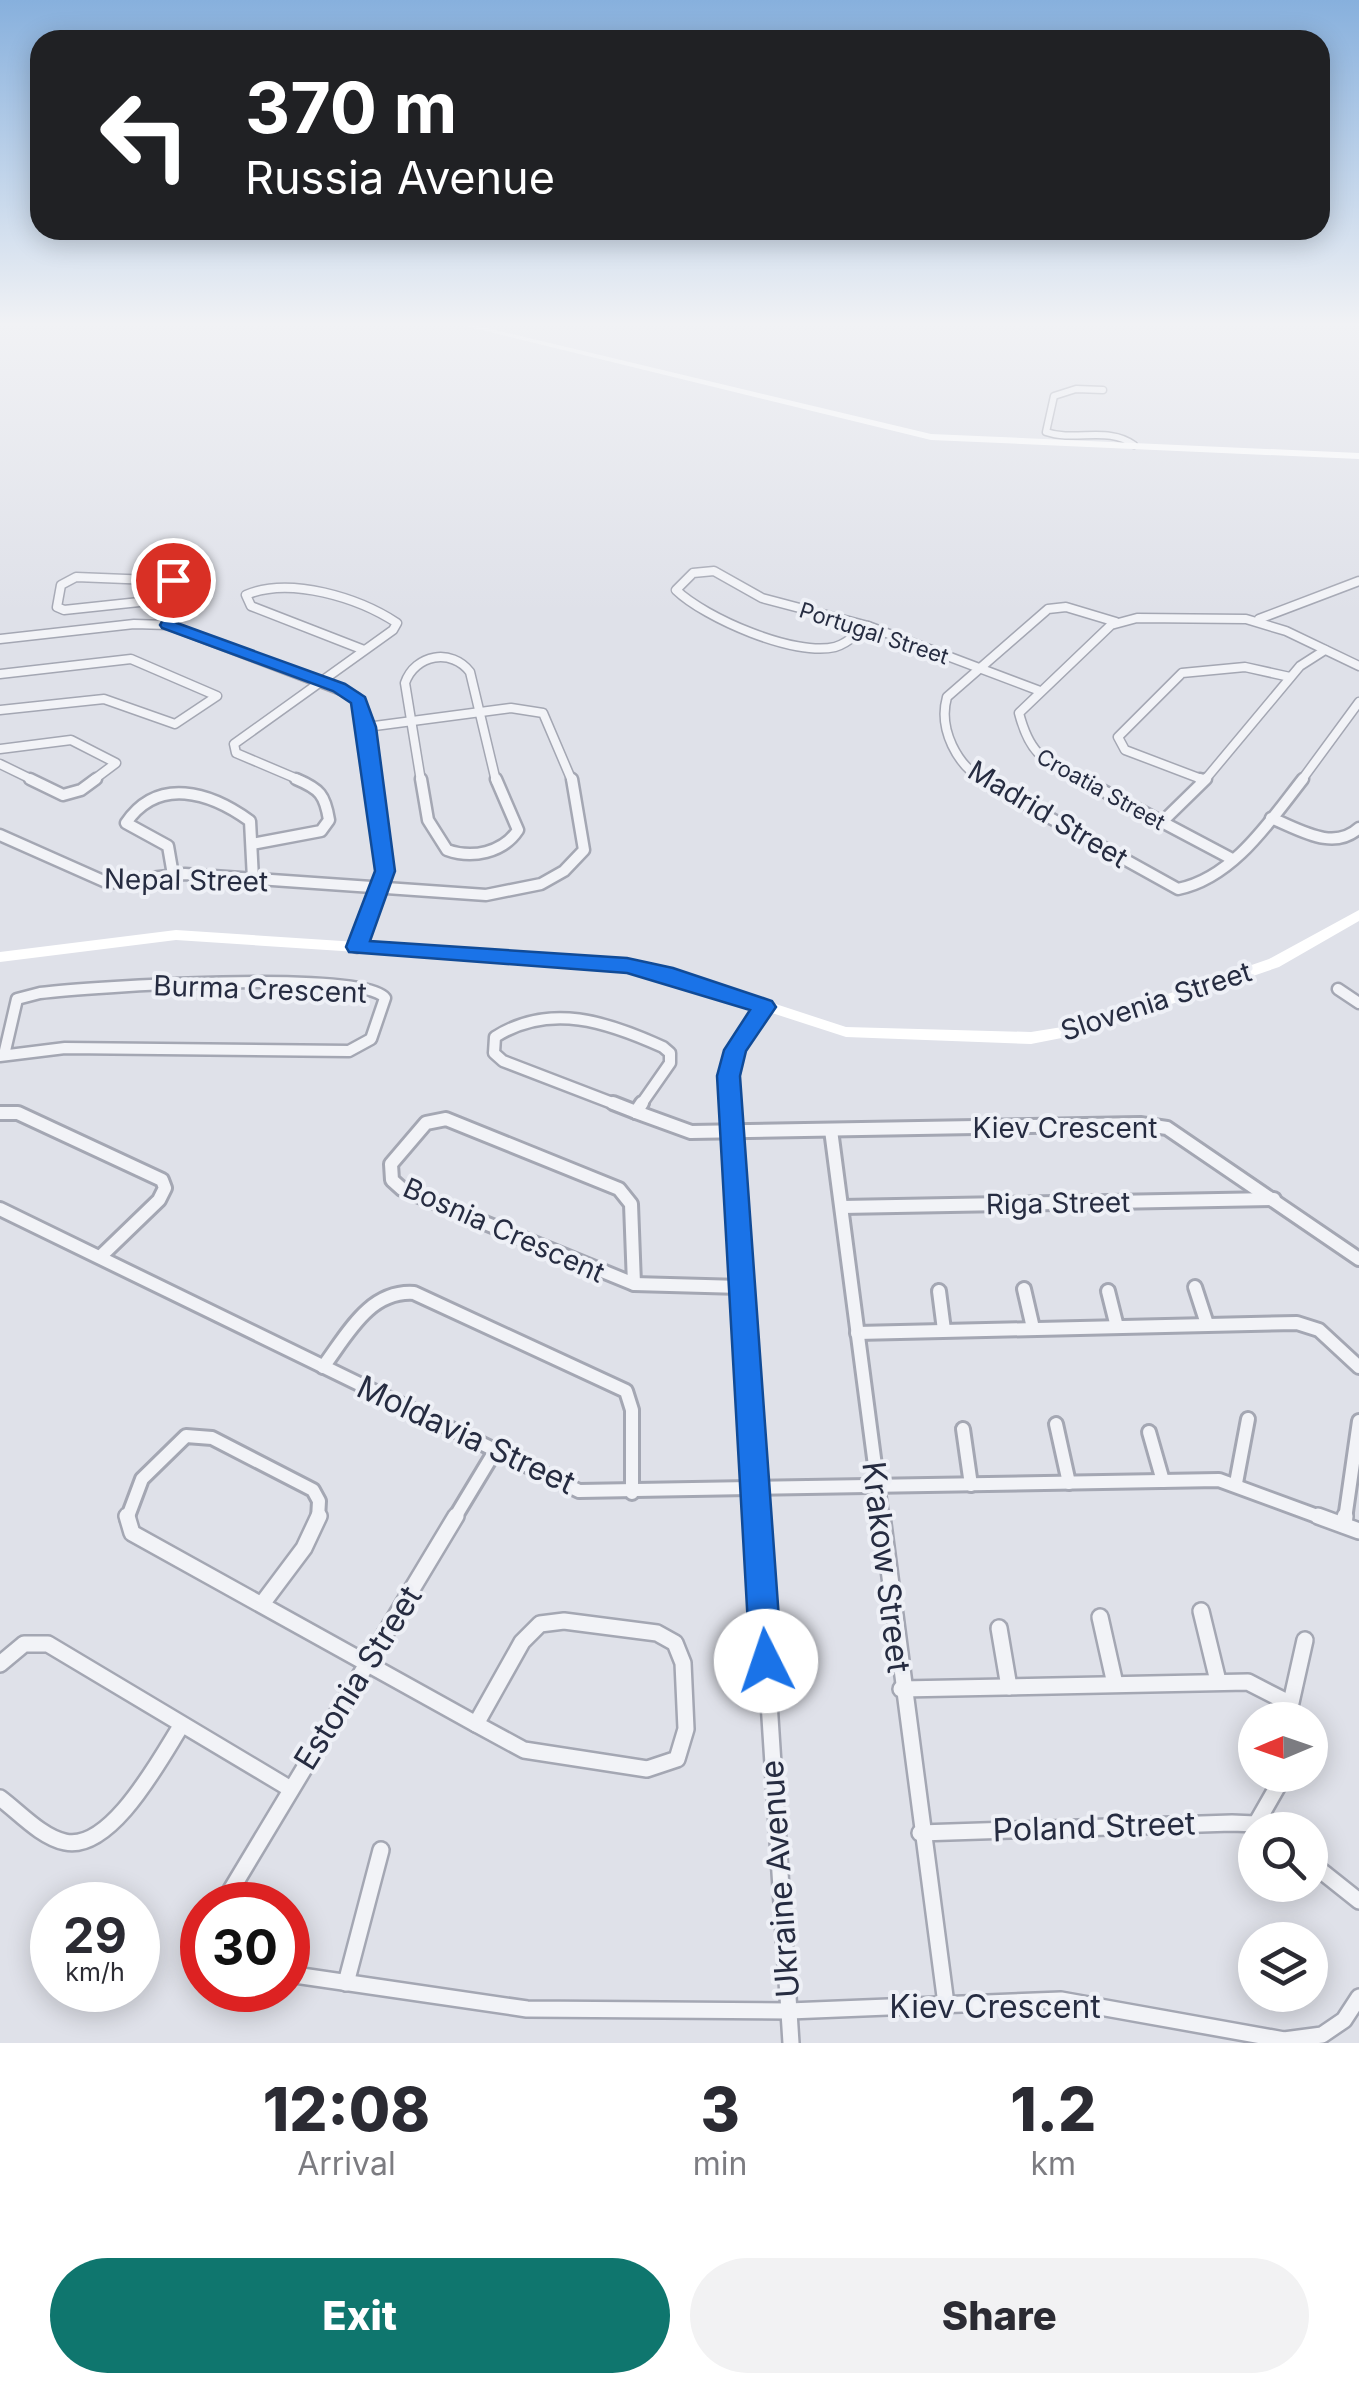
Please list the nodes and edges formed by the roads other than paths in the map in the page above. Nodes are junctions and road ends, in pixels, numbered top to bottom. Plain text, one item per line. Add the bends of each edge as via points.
1 (862, 420) edge
2 (1048, 420) edge
3 (1134, 445) junction
4 (1359, 456) edge
5 (1356, 584) edge
6 (178, 598) junction
7 (1260, 619) junction
8 (1116, 622) junction
9 (168, 625) junction
10 (868, 626) junction
11 (0, 639) edge
12 (364, 650) junction
13 (1325, 650) junction
14 (1359, 666) edge
15 (980, 668) junction
16 (0, 674) edge
17 (1290, 677) junction
18 (322, 681) junction
19 (1040, 691) junction
20 (1359, 702) edge
21 (0, 710) edge
22 (480, 712) junction
23 (411, 718) junction
24 (367, 727) junction
25 (0, 749) edge
26 (0, 764) edge
27 (1204, 780) junction
28 (1271, 818) junction
29 (1161, 823) junction
30 (1359, 828) edge
31 (0, 835) edge
32 (252, 844) junction
33 (1232, 860) junction
34 (174, 875) junction
35 (252, 879) junction
36 (382, 888) junction
37 (1359, 914) edge
38 (357, 947) junction
39 (0, 958) edge
40 (1338, 989) dead end
41 (1359, 1002) edge
42 (764, 1007) junction
43 (2, 1056) edge
44 (636, 1112) junction
45 (0, 1113) edge
46 (831, 1130) junction
47 (731, 1132) junction
48 (1274, 1200) junction
49 (0, 1208) edge
50 (842, 1208) junction
51 (100, 1257) junction
52 (1359, 1259) edge
53 (634, 1285) junction
54 (1195, 1286) dead end
55 (741, 1287) junction
56 (1024, 1289) dead end
57 (939, 1290) dead end
58 (1108, 1291) dead end
59 (1207, 1324) junction
60 (1118, 1327) junction
61 (1032, 1328) junction
62 (944, 1330) junction
63 (857, 1333) junction
64 (1359, 1366) edge
65 (324, 1367) junction
66 (1248, 1419) dead end
67 (1359, 1422) edge
68 (1056, 1424) dead end
69 (963, 1429) dead end
70 (1149, 1432) dead end
71 (495, 1452) junction
72 (1163, 1481) junction
73 (1069, 1483) junction
74 (1236, 1483) junction
75 (972, 1485) junction
76 (875, 1487) junction
77 (755, 1490) junction
78 (632, 1493) junction
79 (1344, 1525) junction
80 (1359, 1531) edge
81 (262, 1604) junction
82 (1201, 1611) dead end
83 (1100, 1617) dead end
84 (1000, 1628) dead end
85 (1305, 1640) dead end
86 (0, 1664) edge
87 (367, 1666) junction
88 (1218, 1681) junction
89 (1115, 1684) junction
90 (1009, 1687) junction
91 (901, 1689) junction
92 (1278, 1702) edge
93 (1294, 1702) edge
94 (476, 1724) junction
95 (180, 1726) junction
96 (290, 1788) junction
97 (0, 1798) edge
98 (1238, 1827) edge
99 (920, 1833) junction
100 (381, 1850) dead end
101 (1328, 1876) edge
102 (235, 1882) edge
103 (1359, 1901) edge
104 (310, 1978) edge
105 (346, 1984) junction
106 (1359, 1997) edge
107 (946, 2004) junction
108 (789, 2011) junction
109 (791, 2043) edge

1 - 3 street via 923,435
2 - 3 street via 1046,432 1061,438 1121,435
3 - 4 street
5 - 7 street
6 - 6 street via 180,585 173,580 76,576 62,582 57,607
6 - 9 street
7 - 8 street via 1220,613
7 - 13 street
8 - 15 street via 1051,608
8 - 19 street, Croatia Street
9 - 11 street
9 - 18 street
10 - 10 street, Portugal Street via 765,599 710,570 692,573 676,593 728,625 828,648
10 - 15 street, Portugal Street
12 - 12 street via 396,622 310,592 260,587 244,598
12 - 18 street
13 - 14 street
13 - 17 street
15 - 19 street, Portugal Street
15 - 33 street, Madrid Street via 944,704 967,771 1182,890 1201,886
16 - 21 street via 132,659 218,696 172,724 104,699
17 - 27 street
17 - 27 street via 1250,667 1182,673 1118,737 1126,750
18 - 24 street via 356,697
18 - 32 street via 233,749 320,790 328,823 309,836
19 - 29 street, Croatia Street via 1018,716 1031,750
20 - 28 street
22 - 23 street
22 - 23 street via 467,666 440,656 405,677
22 - 23 street via 502,803 518,833 467,856 450,852 432,831
22 - 36 street, Nepal Street via 530,708 552,722 585,832 584,850 554,879 518,893
23 - 24 street
24 - 36 street
25 - 26 street via 71,740 116,763 81,790 62,794
27 - 29 street
28 - 30 street via 1338,841
28 - 33 street
29 - 33 street, Croatia Street
31 - 34 street, Nepal Street via 101,882
32 - 34 street via 252,825 244,816 183,790 166,791 126,823 170,849
32 - 35 street
34 - 35 street, Nepal Street
35 - 36 street, Nepal Street
36 - 38 street
37 - 42 street, Slovenia Street via 1274,962 1052,1036 861,1034
38 - 39 street, Slovenia Street via 157,935
38 - 42 street, Slovenia Street via 627,965
40 - 41 street
42 - 47 street, Ukraine Avenue via 730,1064
43 - 43 street, Burma Crescent via 65,1048 349,1051 373,1037 385,998 372,988 300,985 60,988 14,1002
44 - 44 street, Kiev Crescent via 503,1061 494,1053 495,1037 516,1026 578,1015 663,1046 670,1063
44 - 47 street, Kiev Crescent via 688,1131
45 - 51 street via 18,1113 162,1180 159,1200
46 - 47 street, Kiev Crescent
46 - 48 street, Kiev Crescent via 1160,1126 1188,1138
46 - 50 street, Krakow Street
47 - 55 street, Ukraine Avenue
48 - 50 street, Riga Street
48 - 52 street, Kiev Crescent
49 - 51 street, Moldavia Street
50 - 63 street, Krakow Street
51 - 65 street, Moldavia Street
53 - 53 street, Bosnia Crescent via 402,1189 392,1180 392,1164 423,1126 446,1119 619,1189 631,1204
53 - 55 street, Bosnia Crescent
54 - 59 street
55 - 77 street, Ukraine Avenue
56 - 61 street
57 - 62 street
58 - 60 street
59 - 60 street
59 - 64 street via 1306,1325
60 - 61 street
61 - 62 street
62 - 63 street
63 - 76 street, Krakow Street
65 - 71 street, Moldavia Street
65 - 78 street via 382,1296 414,1293 626,1391
66 - 74 street
67 - 79 street
68 - 73 street
69 - 75 street
70 - 72 street
71 - 78 street, Moldavia Street via 579,1491
71 - 87 street, Estonia Street
72 - 73 street, Moldavia Street
72 - 74 street, Moldavia Street
73 - 75 street, Moldavia Street
74 - 79 street, Moldavia Street
75 - 76 street, Moldavia Street
76 - 77 street, Moldavia Street
76 - 91 street, Krakow Street
77 - 78 street, Moldavia Street
77 - 108 street, Ukraine Avenue
79 - 80 street, Moldavia Street
81 - 81 street via 128,1528 134,1492 186,1436 212,1438 321,1500 312,1534
81 - 87 street
82 - 88 street
83 - 89 street
84 - 90 street
85 - 93 street
86 - 95 street via 24,1644 48,1644
87 - 94 street
87 - 96 street, Estonia Street
88 - 89 street
88 - 92 street via 1257,1684
89 - 90 street
90 - 91 street
91 - 99 street, Krakow Street
94 - 94 street via 528,1634 547,1621 657,1633 681,1654 684,1744 677,1759 658,1769 524,1750
95 - 96 street
95 - 97 street via 96,1839 60,1840
96 - 102 street, Estonia Street
98 - 99 street, Poland Street
99 - 107 street, Krakow Street
100 - 105 street
101 - 103 street
104 - 105 street
105 - 108 street via 526,2009
106 - 107 street, Kiev Crescent via 1331,2030 1298,2040 1098,2003
107 - 108 street, Kiev Crescent
108 - 109 street, Ukraine Avenue

